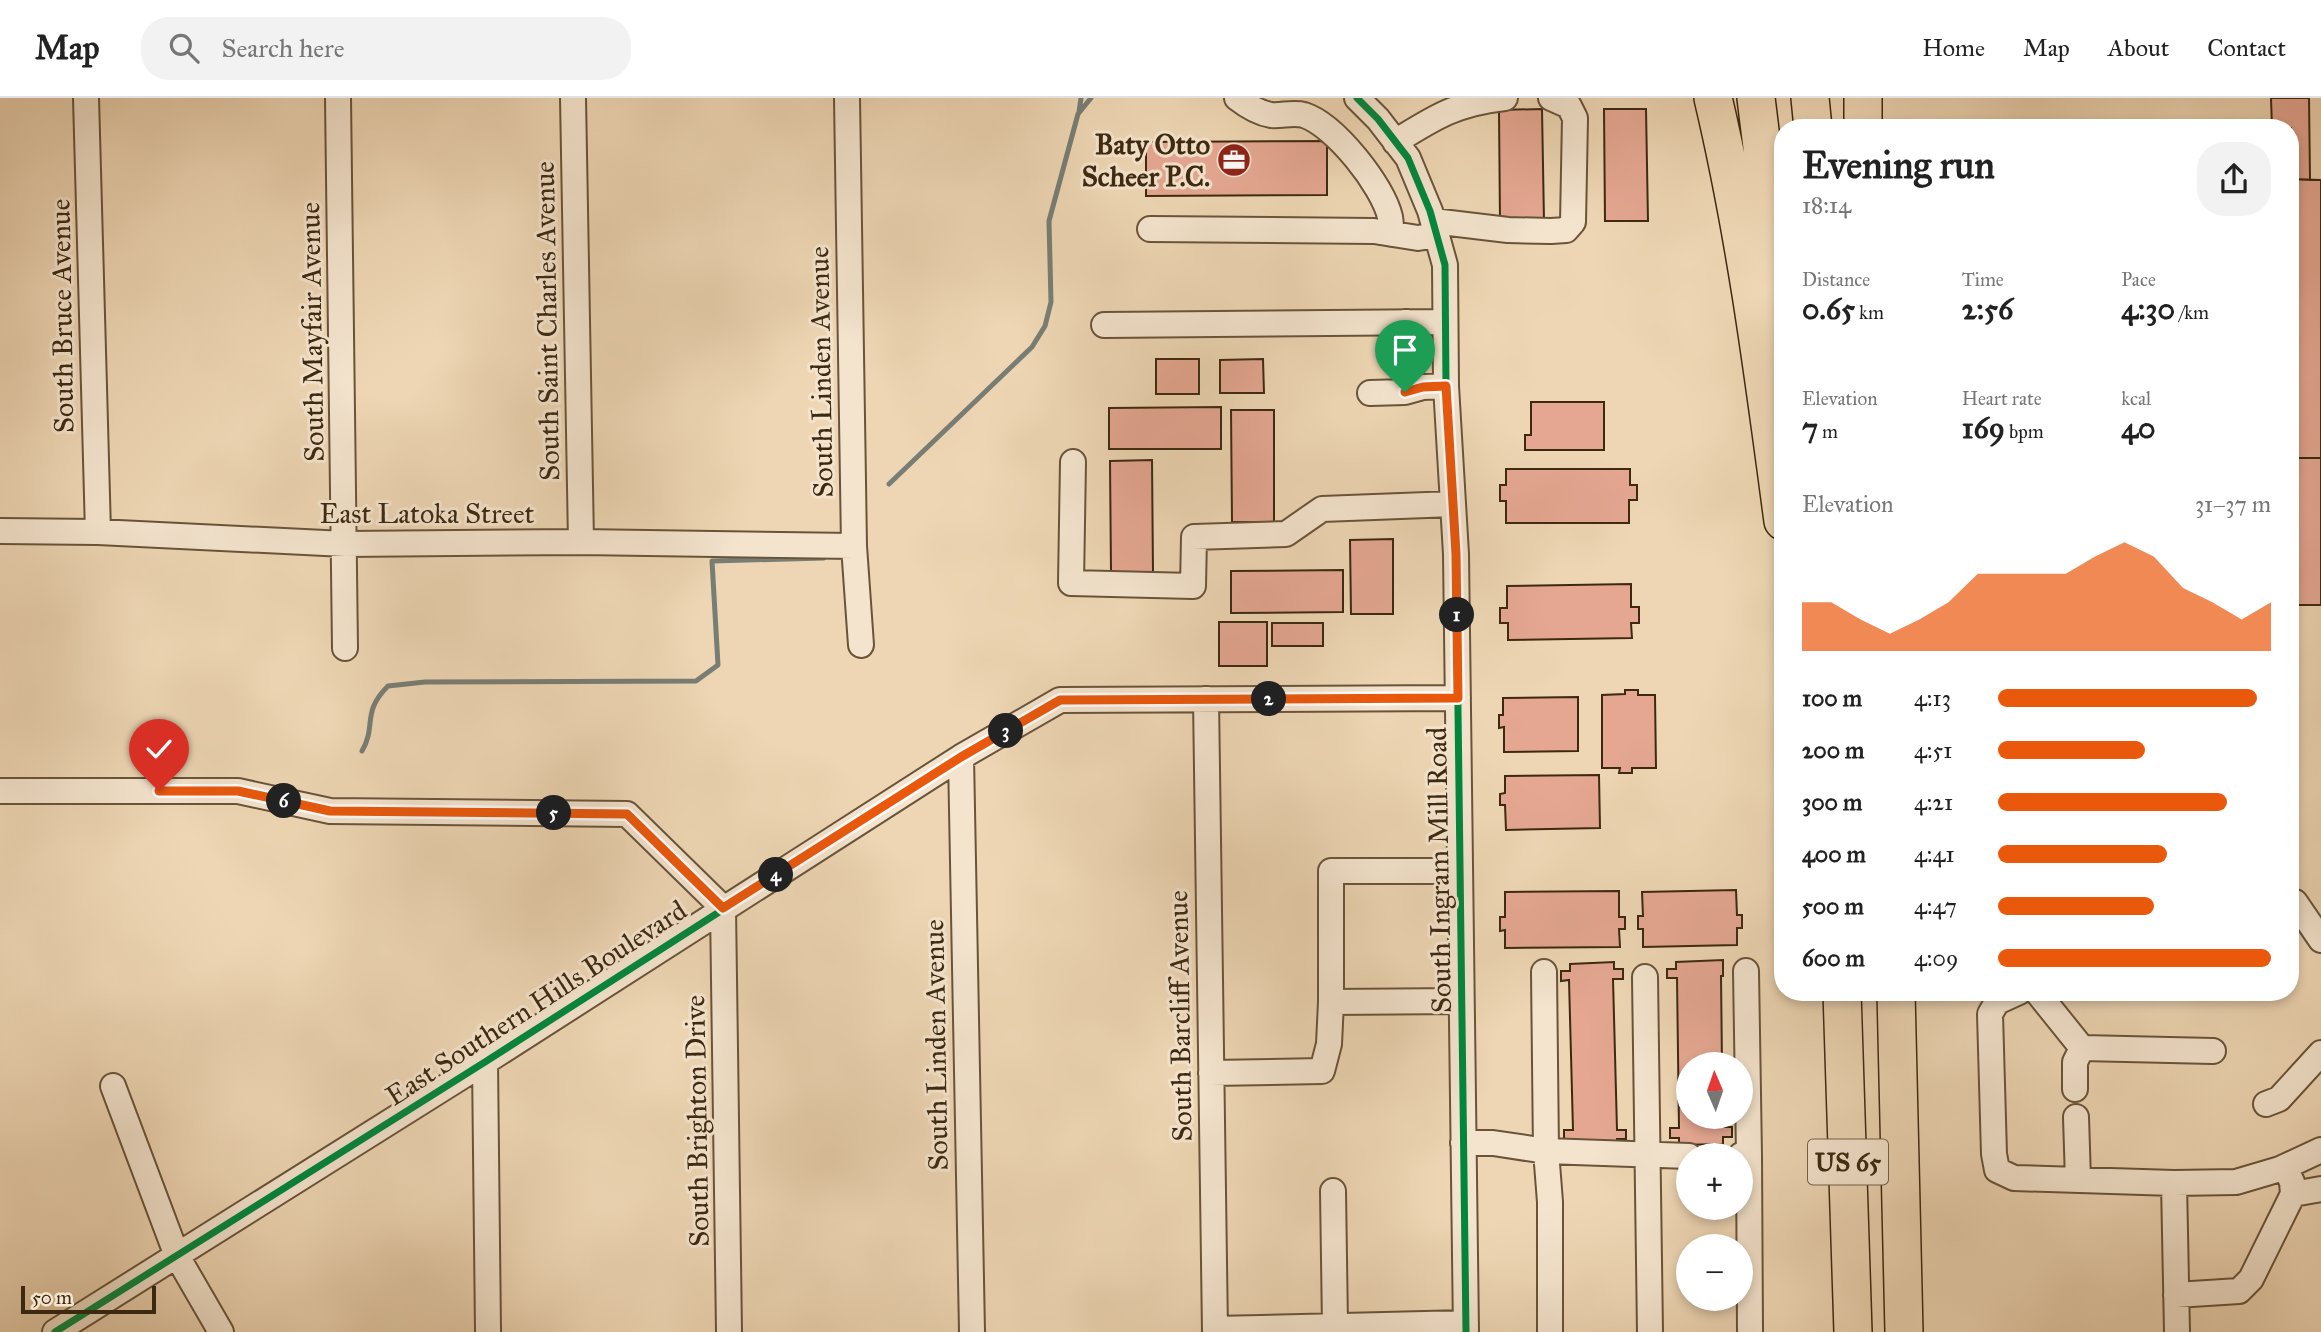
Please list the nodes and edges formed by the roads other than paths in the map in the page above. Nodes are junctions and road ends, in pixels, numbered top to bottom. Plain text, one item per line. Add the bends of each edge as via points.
1 (86, 98) edge
2 (338, 98) edge
3 (573, 98) edge
4 (847, 98) edge
5 (1237, 98) edge
6 (1357, 98) edge
7 (1505, 98) edge
8 (1551, 98) edge
9 (1713, 98) edge
10 (1756, 98) edge
11 (1810, 98) edge
12 (1863, 98) edge
13 (1812, 119) edge
14 (1863, 119) edge
15 (1395, 142) junction
16 (1435, 228) junction
17 (1150, 229) dead end
18 (1392, 234) junction
19 (1774, 245) edge
20 (1406, 322) junction
21 (1444, 322) junction
22 (1104, 325) dead end
23 (1446, 386) junction
24 (1405, 392) junction
25 (1370, 393) dead end
26 (1774, 454) edge
27 (1073, 463) dead end
28 (1453, 504) junction
29 (0, 531) edge
30 (98, 532) junction
31 (581, 542) junction
32 (345, 544) junction
33 (854, 546) junction
34 (861, 645) dead end
35 (345, 648) dead end
36 (1458, 698) junction
37 (1206, 699) junction
38 (961, 757) junction
39 (0, 791) edge
40 (1460, 872) junction
41 (2321, 901) edge
42 (2299, 902) edge
43 (723, 908) junction
44 (2299, 908) edge
45 (2321, 940) edge
46 (1746, 971) dead end
47 (1544, 972) dead end
48 (1645, 977) dead end
49 (1461, 1001) junction
50 (1842, 1001) edge
51 (1896, 1001) edge
52 (1999, 1001) edge
53 (2044, 1001) edge
54 (1331, 1002) junction
55 (2082, 1048) junction
56 (2213, 1051) dead end
57 (2321, 1053) edge
58 (485, 1062) junction
59 (1211, 1073) junction
60 (113, 1086) dead end
61 (2075, 1088) dead end
62 (2266, 1104) dead end
63 (2076, 1117) dead end
64 (1463, 1143) junction
65 (1745, 1143) edge
66 (2321, 1150) edge
67 (1546, 1151) junction
68 (1646, 1156) junction
69 (1676, 1156) edge
70 (2285, 1167) junction
71 (2078, 1180) junction
72 (2174, 1183) junction
73 (2321, 1189) edge
74 (1333, 1191) dead end
75 (2293, 1194) junction
76 (1747, 1220) edge
77 (177, 1256) junction
78 (2176, 1295) junction
79 (1335, 1326) junction
80 (1466, 1327) edge
81 (1214, 1330) edge
82 (55, 1332) edge
83 (221, 1332) edge
84 (488, 1332) edge
85 (729, 1332) edge
86 (972, 1332) edge
87 (1550, 1332) edge
88 (1650, 1332) edge
89 (1750, 1332) edge
90 (1853, 1332) edge
91 (1904, 1332) edge
92 (2177, 1332) edge

1 - 30 street, South Bruce Avenue
2 - 32 street, South Mayfair Avenue
3 - 31 street, South Saint Charles Avenue
4 - 33 street, South Linden Avenue
5 - 18 street via 1270,115 1301,114 1328,130 1371,179 1390,216
6 - 15 street, South Ingram Mill Road
7 - 15 street via 1453,108
8 - 16 street via 1569,106 1575,118 1573,222 1560,231
9 - 26 highway via 1739,228
10 - 19 highway
11 - 13 highway
12 - 14 highway
15 - 16 street, South Ingram Mill Road via 1408,158
16 - 18 street via 1418,238
16 - 21 street, South Ingram Mill Road via 1445,265
17 - 18 street
20 - 21 street
20 - 22 street
20 - 24 street
21 - 23 street, South Ingram Mill Road
23 - 24 street
23 - 28 street, South Ingram Mill Road
24 - 25 street
27 - 28 street via 1071,583 1193,586 1194,537 1286,534 1322,509
28 - 36 street, South Ingram Mill Road
29 - 30 street, East Latoka Street
30 - 32 street, East Latoka Street
31 - 32 street, East Latoka Street
31 - 33 street, East Latoka Street
32 - 35 street, South Mayfair Avenue
33 - 34 street, South Linden Avenue
36 - 37 street, East Southern Hills Boulevard
36 - 40 street, South Ingram Mill Road
37 - 38 street, East Southern Hills Boulevard via 1060,700
37 - 59 street, South Barcliff Avenue
38 - 43 street, East Southern Hills Boulevard
38 - 86 street, South Linden Avenue
39 - 43 street via 238,791 330,811 627,814
40 - 49 street, South Ingram Mill Road
40 - 54 street via 1331,871
41 - 42 street
43 - 58 street, East Southern Hills Boulevard
43 - 85 street, South Brighton Drive
44 - 45 street
46 - 65 street
47 - 67 street
48 - 68 street
49 - 54 street
49 - 64 street, South Ingram Mill Road
50 - 90 highway, US 65
51 - 91 highway, US 65
52 - 71 street via 1990,1014 1997,1170 2014,1178
53 - 55 street
54 - 59 street via 1322,1071
55 - 56 street
55 - 61 street via 2075,1062
57 - 62 street via 2279,1100
58 - 77 street, East Southern Hills Boulevard
58 - 84 street
59 - 81 street, South Barcliff Avenue
60 - 77 street
63 - 71 street
64 - 67 street
64 - 80 street, South Ingram Mill Road
66 - 70 street
67 - 68 street
67 - 87 street
68 - 69 street
68 - 88 street
70 - 72 street via 2236,1182
70 - 75 street
71 - 72 street
72 - 78 street
73 - 75 street
74 - 79 street
75 - 78 street via 2251,1279 2239,1291
76 - 89 street
77 - 82 street, East Southern Hills Boulevard
77 - 83 street
78 - 92 street
79 - 80 street
79 - 81 street

